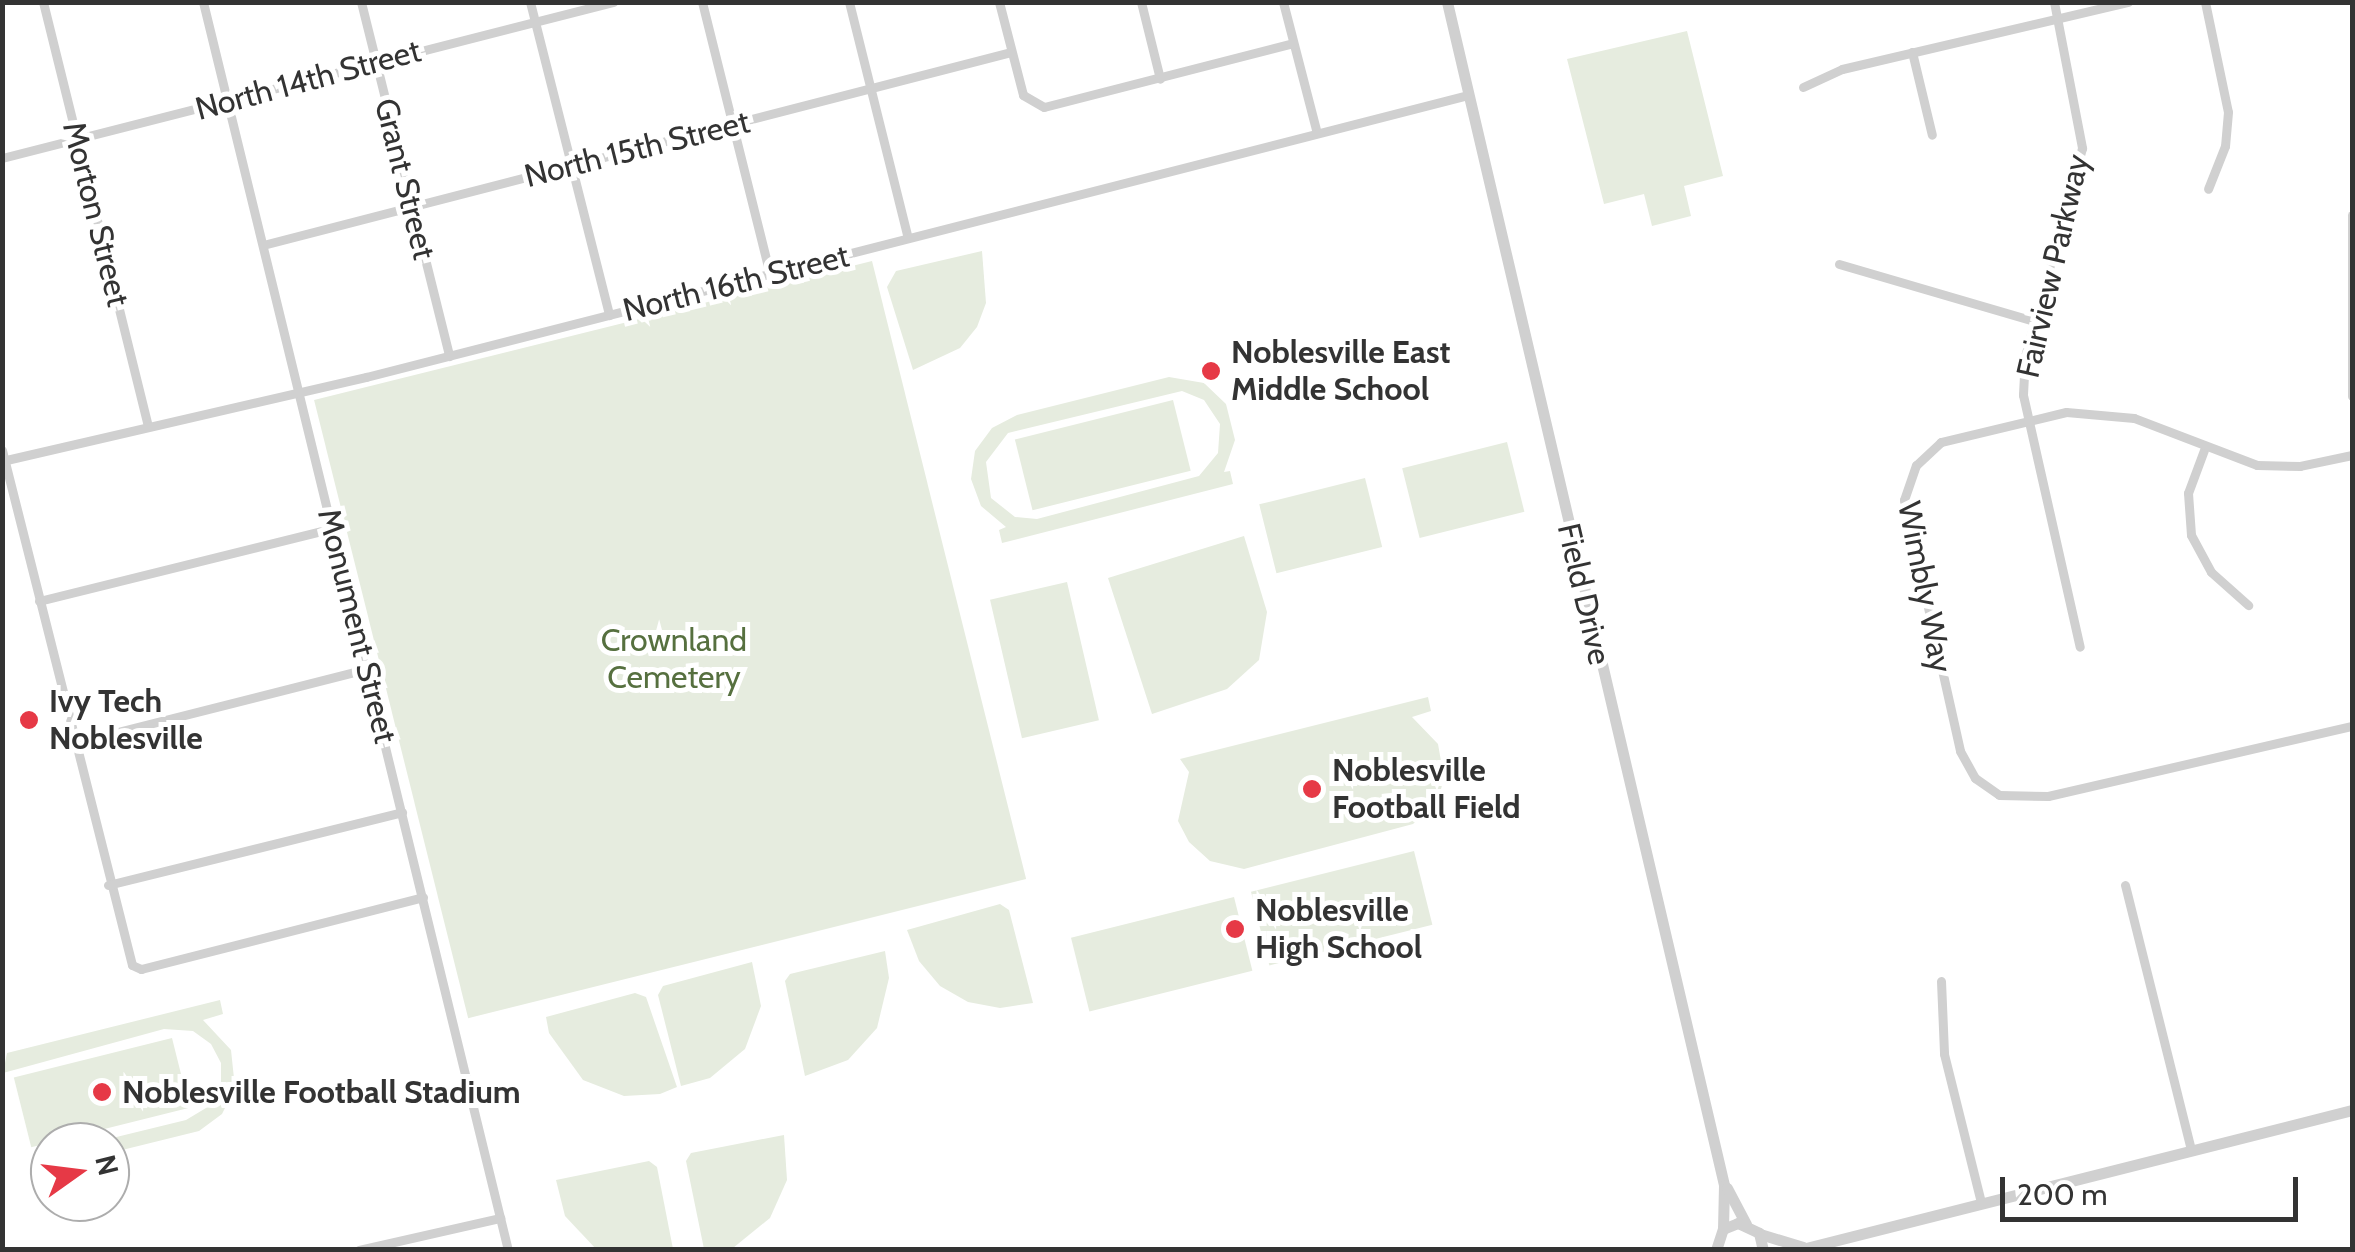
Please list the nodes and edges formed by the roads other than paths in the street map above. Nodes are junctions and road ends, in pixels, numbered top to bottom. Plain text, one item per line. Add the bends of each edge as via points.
1 (43, 2) edge
2 (203, 2) edge
3 (361, 2) edge
4 (530, 2) edge
5 (613, 2) edge
6 (702, 2) edge
7 (849, 2) edge
8 (999, 2) edge
9 (1141, 2) edge
10 (1283, 2) edge
11 (1447, 2) edge
12 (2054, 2) edge
13 (2128, 2) edge
14 (2205, 2) edge
15 (2058, 19) junction
16 (535, 22) junction
17 (1293, 44) junction
18 (1011, 52) junction
19 (1912, 52) junction
20 (376, 63) junction
21 (1160, 79) junction
22 (1803, 87) dead end
23 (871, 88) junction
24 (1468, 95) junction
25 (228, 101) junction
26 (732, 124) junction
27 (1317, 134) junction
28 (1932, 134) dead end
29 (77, 140) junction
30 (2, 158) edge
31 (571, 166) junction
32 (2208, 189) dead end
33 (412, 207) junction
34 (2352, 215) edge
35 (908, 238) junction
36 (264, 245) junction
37 (1839, 264) dead end
38 (770, 274) junction
39 (608, 316) junction
40 (2034, 321) junction
41 (449, 356) junction
42 (300, 392) junction
43 (2352, 396) edge
44 (2028, 420) junction
45 (148, 425) junction
46 (2204, 450) junction
47 (2352, 455) edge
48 (3, 457) edge
49 (333, 528) junction
50 (39, 602) junction
51 (2248, 605) dead end
52 (2080, 647) dead end
53 (368, 669) junction
54 (2352, 726) edge
55 (74, 743) junction
56 (402, 812) junction
57 (108, 885) junction
58 (2125, 885) dead end
59 (423, 897) junction
60 (1941, 981) dead end
61 (2352, 1110) edge
62 (2190, 1150) junction
63 (1724, 1185) junction
64 (1981, 1202) junction
65 (500, 1218) junction
66 (1746, 1224) junction
67 (1724, 1229) junction
68 (1759, 1233) junction
69 (1712, 1247) edge
70 (1800, 1248) edge
71 (359, 1250) edge
72 (508, 1250) edge
73 (1763, 1250) edge

1 - 29 street, Morton Street
2 - 25 street, Monument Street
3 - 20 street, Grant Street
4 - 16 street
5 - 16 street, North 14th Street
6 - 26 street
7 - 23 street
8 - 18 street
9 - 21 street
10 - 17 street
11 - 24 street, Field Drive
12 - 15 street, Fairview Parkway
13 - 15 street
14 - 32 street via 2228,112 2225,146
15 - 19 street
15 - 40 street, Fairview Parkway via 2082,148
16 - 20 street, North 14th Street
16 - 31 street
17 - 21 street
17 - 27 street
18 - 21 street via 1023,95 1036,106
18 - 23 street, North 15th Street
19 - 22 street via 1842,69
19 - 28 street
20 - 25 street, North 14th Street
20 - 33 street, Grant Street
23 - 26 street, North 15th Street
23 - 35 street
24 - 27 street, North 16th Street
24 - 63 street, Field Drive
25 - 29 street, North 14th Street
25 - 36 street, Monument Street
26 - 31 street, North 15th Street
26 - 38 street
27 - 35 street, North 16th Street
29 - 30 street, North 14th Street
29 - 45 street, Morton Street
31 - 33 street, North 15th Street
31 - 39 street
33 - 36 street, North 15th Street
33 - 41 street, Grant Street
34 - 43 street
35 - 38 street, North 16th Street
36 - 42 street, Monument Street
37 - 40 street
38 - 39 street, North 16th Street
39 - 41 street, North 16th Street
40 - 44 street, Fairview Parkway via 2023,377
41 - 42 street, North 16th Street
42 - 45 street, North 16th Street
42 - 49 street, Monument Street
44 - 46 street, Wimbly Way via 2066,412 2116,414
44 - 52 street, Fairview Parkway
44 - 54 street, Wimbly Way via 1932,447 1910,475 1904,500 1960,752 1975,778 1999,794 2048,796
45 - 48 street, North 16th Street
46 - 47 street, Wimbly Way via 2280,467
46 - 51 street via 2188,493 2191,535 2211,572
48 - 50 street
49 - 50 street
49 - 53 street, Monument Street
50 - 55 street
53 - 55 street
53 - 56 street, Monument Street
55 - 57 street
56 - 57 street
56 - 59 street, Monument Street
57 - 59 street via 126,957 136,969
58 - 62 street
59 - 65 street, Monument Street
60 - 64 street via 1944,1054
61 - 62 street
62 - 64 street
63 - 66 street
63 - 67 street
64 - 70 street
65 - 71 street
65 - 72 street, Monument Street
66 - 67 street
66 - 68 street
67 - 69 street
68 - 70 street
68 - 73 street

